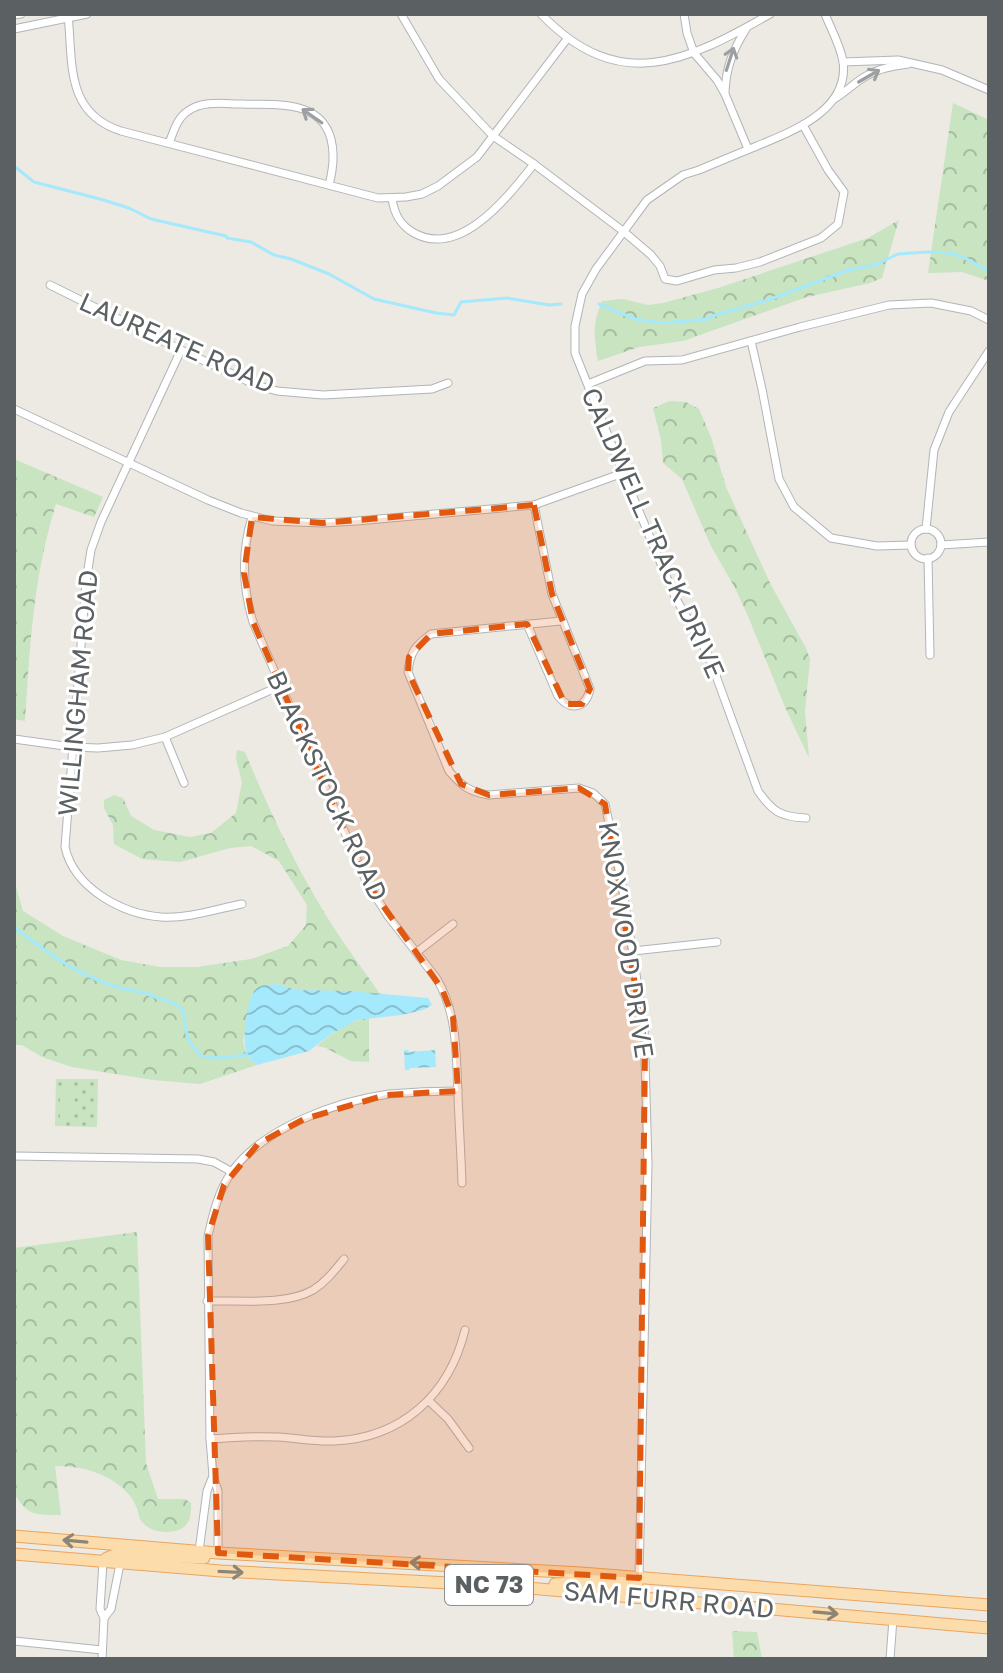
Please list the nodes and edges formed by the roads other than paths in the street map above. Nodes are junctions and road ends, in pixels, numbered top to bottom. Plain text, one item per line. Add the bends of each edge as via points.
1 (21, 14) edge
2 (87, 14) edge
3 (401, 14) edge
4 (541, 14) edge
5 (684, 14) edge
6 (770, 14) edge
7 (825, 14) edge
8 (14, 15) edge
9 (68, 16) edge
10 (746, 28) junction
11 (14, 29) edge
12 (567, 39) junction
13 (694, 53) junction
14 (843, 62) junction
15 (910, 63) junction
16 (989, 90) edge
17 (725, 94) junction
18 (832, 101) junction
19 (803, 125) junction
20 (493, 136) junction
21 (169, 143) junction
22 (748, 149) junction
23 (534, 164) junction
24 (329, 185) junction
25 (392, 198) junction
26 (623, 231) junction
27 (50, 285) dead end
28 (989, 320) edge
29 (751, 341) junction
30 (181, 350) junction
31 (989, 351) edge
32 (448, 383) dead end
33 (588, 384) junction
34 (14, 409) edge
35 (129, 464) junction
36 (623, 473) junction
37 (534, 505) junction
38 (252, 517) junction
39 (926, 529) junction
40 (989, 542) edge
41 (911, 545) junction
42 (941, 545) junction
43 (928, 558) junction
44 (561, 621) junction
45 (527, 624) junction
46 (930, 655) dead end
47 (280, 686) junction
48 (165, 737) junction
49 (14, 739) edge
50 (72, 747) junction
51 (184, 783) dead end
52 (806, 818) dead end
53 (242, 904) dead end
54 (453, 924) dead end
55 (717, 942) dead end
56 (633, 951) junction
57 (417, 952) junction
58 (458, 1091) junction
59 (14, 1156) edge
60 (232, 1172) junction
61 (462, 1183) dead end
62 (344, 1259) dead end
63 (207, 1301) junction
64 (465, 1330) dead end
65 (429, 1401) junction
66 (210, 1439) junction
67 (469, 1448) dead end
68 (213, 1476) junction
69 (14, 1536) edge
70 (199, 1551) junction
71 (218, 1553) junction
72 (14, 1554) edge
73 (284, 1557) junction
74 (103, 1562) junction
75 (120, 1564) junction
76 (639, 1578) junction
77 (506, 1586) junction
78 (989, 1605) edge
79 (104, 1618) junction
80 (893, 1619) junction
81 (989, 1628) edge
82 (14, 1641) edge
83 (102, 1650) junction
84 (102, 1659) edge
85 (890, 1659) edge

1 - 8 street
2 - 9 street
3 - 20 street via 439,79
4 - 12 street
5 - 13 street
6 - 10 street
7 - 14 street
9 - 11 street
9 - 21 street via 73,75 87,111 108,127
10 - 13 street
17 -> 10 street via 730,56
12 - 13 street via 606,59 631,63
12 - 20 street
13 - 17 street
14 - 15 street
14 - 18 street
15 - 16 street
18 -> 15 street, CALDWELL TRACK DRIVE via 877,70
17 - 22 street
18 - 19 street, CALDWELL TRACK DRIVE
19 - 22 street, CALDWELL TRACK DRIVE
19 - 26 street via 844,192 838,224 821,238 760,262 677,281 665,279 651,255
20 - 23 street
20 - 25 street via 477,157 438,186
21 - 24 street
24 -> 21 street via 331,135 300,108 199,105 184,113
22 - 26 street, CALDWELL TRACK DRIVE via 683,175 647,200
23 - 25 street via 498,208 451,238 411,231 399,221
23 - 26 street
24 - 25 street
26 - 33 street, CALDWELL TRACK DRIVE via 582,294 577,315 575,353
27 - 30 street, LAUREATE ROAD
28 - 29 street via 931,303 889,305
29 - 33 street via 682,360 645,361
29 - 41 street via 779,479 794,507 831,538
30 - 32 street, LAUREATE ROAD via 277,391 323,395 432,389
30 - 35 street, WILLINGHAM ROAD
31 - 39 street via 949,412 934,450
33 - 36 street, CALDWELL TRACK DRIVE
34 - 35 street
35 - 38 street
35 - 50 street, WILLINGHAM ROAD via 91,550
36 - 37 street
36 - 52 street, CALDWELL TRACK DRIVE via 675,597 708,654 758,791 770,808 789,818
37 - 38 street via 322,523
37 - 44 street
38 - 47 street, BLACKSTOCK ROAD via 244,559 247,602
39 - 41 street via 917,532
39 - 42 street via 935,532
40 - 42 street
41 - 43 street via 918,557
42 - 43 street
43 - 46 street
44 - 45 street, KNOXWOOD DRIVE
44 - 45 street via 590,689 588,699 573,706 558,696
45 - 56 street, KNOXWOOD DRIVE via 431,634 409,657 408,672 449,771 474,793 579,788 605,804
47 - 48 street
47 - 57 street, BLACKSTOCK ROAD via 367,883
48 - 50 street via 115,747
48 - 51 street
49 - 50 street
50 - 53 street, WILLINGHAM ROAD via 65,847 80,879 130,910 161,917
54 - 57 street
55 - 56 street
56 - 76 street, KNOXWOOD DRIVE via 644,1025 647,1113
57 - 58 street, BLACKSTOCK ROAD via 453,1017
58 - 60 street via 386,1095 323,1112 258,1144
58 - 61 street, BLACKSTOCK ROAD
59 - 60 street via 198,1159
60 - 63 street via 208,1236
62 - 63 street via 321,1284 294,1297
63 - 66 street
64 - 65 street via 448,1376
65 - 66 street via 395,1426 359,1438
65 - 67 street
66 - 68 street
68 - 70 street
68 - 71 street via 218,1491
70 -> 69 main road, SAM FURR ROAD / NC 73
70 - 71 main road, SAM FURR ROAD / NC 73
71 - 73 main road, SAM FURR ROAD / NC 73
72 - 74 main road, SAM FURR ROAD / NC 73
73 - 74 main road via 117,1554
76 -> 73 main road, SAM FURR ROAD / NC 73
74 - 75 main road, SAM FURR ROAD / NC 73
74 - 79 street
75 -> 77 main road, SAM FURR ROAD / NC 73
75 - 79 street via 111,1609
76 - 77 main road via 626,1586
76 - 78 main road, SAM FURR ROAD / NC 73
77 -> 80 main road, SAM FURR ROAD / NC 73
79 - 83 street
80 - 81 main road, SAM FURR ROAD / NC 73
80 - 85 street
82 - 83 street
83 - 84 street

